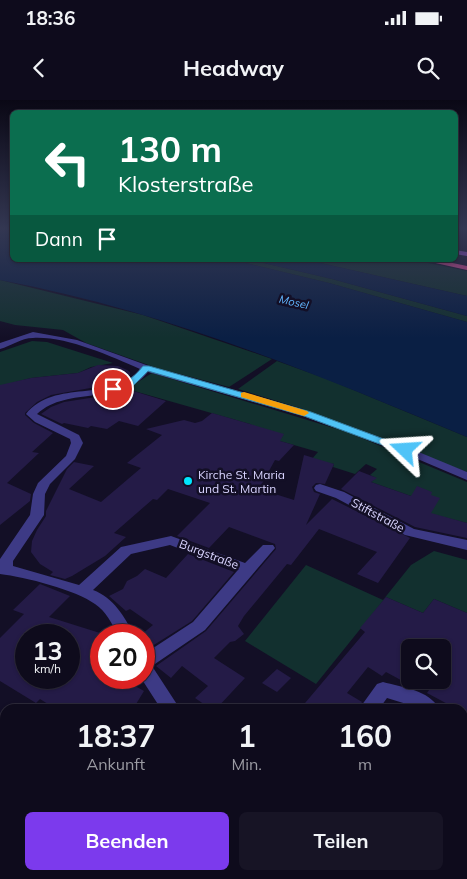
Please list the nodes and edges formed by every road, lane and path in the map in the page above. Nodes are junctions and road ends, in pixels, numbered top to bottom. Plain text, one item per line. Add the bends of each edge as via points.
1 (453, 265) edge
2 (467, 268) edge
3 (0, 346) edge
4 (146, 368) junction
5 (467, 476) edge
6 (320, 488) dead end
7 (467, 545) edge
8 (268, 548) dead end
9 (2, 569) edge
10 (247, 569) junction
11 (82, 591) junction
12 (119, 624) edge
13 (155, 655) edge
14 (155, 689) edge
15 (162, 704) edge
16 (372, 704) edge
17 (424, 704) edge

1 - 2 highway
3 - 4 street via 22,337 41,335 86,346
4 - 5 street via 307,414
4 - 9 street via 129,385 59,397 31,414 75,437 77,443 71,457 44,483 39,494 37,515
6 - 7 street, Stiftstraße via 410,532
8 - 10 street, Burgstraße
9 - 11 street
10 - 11 street, Burgstraße via 171,540 126,550
10 - 13 street, Burgstraße via 199,626
11 - 12 street via 100,600
14 - 15 street
16 - 17 street via 382,689

